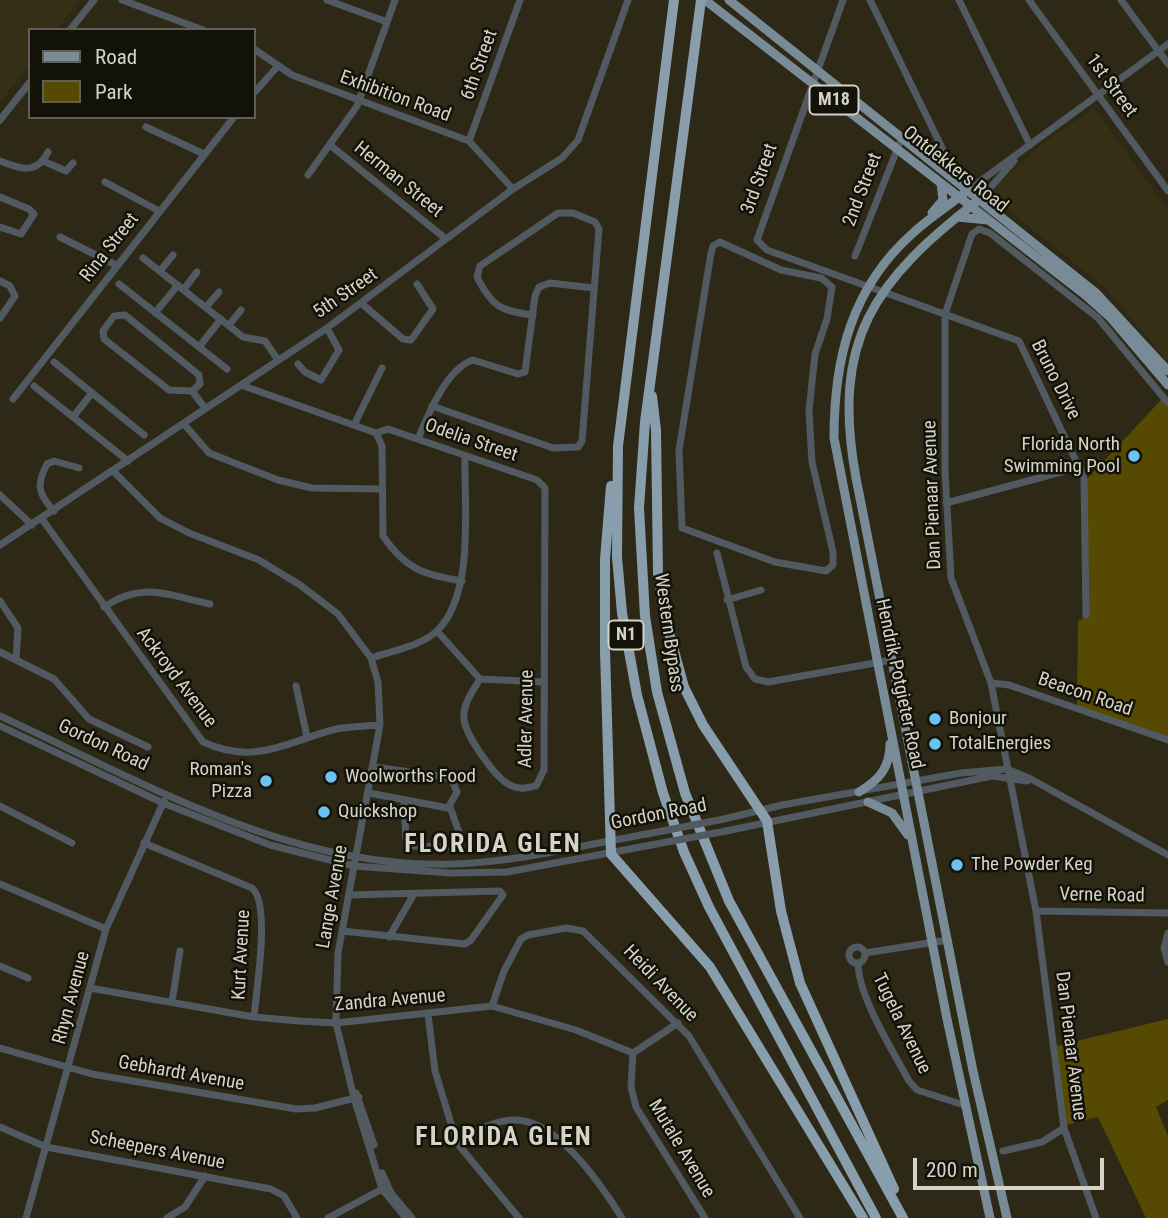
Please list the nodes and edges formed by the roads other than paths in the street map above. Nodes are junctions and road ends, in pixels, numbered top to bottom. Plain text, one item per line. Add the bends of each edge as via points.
1 (94, 0) edge
2 (122, 0) edge
3 (327, 0) edge
4 (395, 0) edge
5 (520, 0) edge
6 (628, 0) edge
7 (674, 0) edge
8 (703, 0) edge
9 (729, 0) edge
10 (843, 0) edge
11 (870, 0) edge
12 (959, 0) edge
13 (1029, 0) edge
14 (1121, 0) edge
15 (387, 22) junction
16 (72, 28) edge
17 (198, 28) edge
18 (1168, 44) edge
19 (256, 50) edge
20 (1158, 51) junction
21 (1168, 64) edge
22 (278, 66) junction
23 (816, 70) junction
24 (812, 83) junction
25 (28, 85) edge
26 (256, 91) edge
27 (1098, 96) junction
28 (359, 100) junction
29 (232, 119) edge
30 (0, 120) edge
31 (146, 127) dead end
32 (902, 137) junction
33 (469, 141) junction
34 (330, 145) junction
35 (896, 146) junction
36 (1027, 147) junction
37 (48, 152) dead end
38 (204, 154) junction
39 (946, 156) dead end
40 (0, 161) edge
41 (43, 161) junction
42 (73, 163) dead end
43 (308, 175) dead end
44 (941, 182) junction
45 (105, 183) dead end
46 (513, 189) junction
47 (1168, 191) edge
48 (964, 193) junction
49 (0, 197) edge
50 (976, 202) junction
51 (159, 211) junction
52 (956, 217) junction
53 (990, 220) junction
54 (0, 227) edge
55 (914, 232) junction
56 (60, 237) dead end
57 (446, 239) junction
58 (173, 255) dead end
59 (855, 256) dead end
60 (786, 257) junction
61 (143, 258) dead end
62 (116, 265) junction
63 (781, 270) junction
64 (160, 271) junction
65 (197, 272) dead end
66 (0, 281) edge
67 (119, 284) dead end
68 (417, 284) dead end
69 (181, 287) junction
70 (868, 287) junction
71 (594, 288) junction
72 (219, 292) dead end
73 (883, 292) junction
74 (361, 303) junction
75 (206, 307) junction
76 (241, 310) dead end
77 (155, 313) junction
78 (945, 314) junction
79 (533, 315) junction
80 (0, 318) edge
81 (221, 319) junction
82 (229, 325) junction
83 (327, 328) junction
84 (199, 347) junction
85 (278, 360) junction
86 (54, 362) dead end
87 (298, 364) dead end
88 (227, 369) dead end
89 (382, 369) dead end
90 (1168, 371) edge
91 (241, 385) junction
92 (1168, 385) edge
93 (34, 386) dead end
94 (650, 390) junction
95 (192, 391) junction
96 (92, 393) junction
97 (13, 399) dead end
98 (1168, 403) edge
99 (432, 406) junction
100 (205, 408) junction
101 (73, 417) junction
102 (184, 424) junction
103 (354, 425) junction
104 (376, 433) junction
105 (144, 435) dead end
106 (418, 439) junction
107 (618, 446) junction
108 (465, 457) junction
109 (128, 461) junction
110 (1080, 467) junction
111 (79, 468) dead end
112 (113, 471) junction
113 (382, 489) junction
114 (548, 496) joint
115 (3, 497) edge
116 (947, 503) junction
117 (0, 508) edge
118 (54, 511) junction
119 (41, 519) junction
120 (32, 525) junction
121 (0, 545) edge
122 (717, 553) dead end
123 (462, 580) junction
124 (761, 590) dead end
125 (727, 600) junction
126 (0, 601) edge
127 (210, 604) dead end
128 (104, 607) junction
129 (1086, 615) dead end
130 (437, 631) junction
131 (0, 652) edge
132 (371, 658) junction
133 (16, 660) junction
134 (892, 660) junction
135 (877, 662) junction
136 (480, 679) junction
137 (544, 682) junction
138 (991, 683) junction
139 (296, 686) dead end
140 (0, 716) edge
141 (888, 718) junction
142 (380, 724) junction
143 (0, 726) edge
144 (307, 737) junction
145 (1168, 740) edge
146 (148, 747) dead end
147 (374, 767) junction
148 (1008, 773) junction
149 (917, 787) junction
150 (903, 790) junction
151 (859, 792) junction
152 (167, 793) junction
153 (369, 793) junction
154 (404, 801) junction
155 (868, 802) junction
156 (163, 803) junction
157 (0, 806) edge
158 (450, 807) junction
159 (761, 809) junction
160 (767, 821) junction
161 (610, 840) junction
162 (72, 843) dead end
163 (144, 844) junction
164 (611, 855) junction
165 (1168, 855) edge
166 (917, 859) junction
167 (355, 862) junction
168 (0, 884) edge
169 (414, 894) junction
170 (349, 895) junction
171 (1036, 911) junction
172 (1168, 914) edge
173 (106, 929) junction
174 (342, 931) junction
175 (1168, 933) edge
176 (389, 937) junction
177 (948, 940) junction
178 (932, 942) junction
179 (180, 951) dead end
180 (865, 953) junction
181 (1168, 961) edge
182 (858, 963) junction
183 (0, 966) edge
184 (28, 978) dead end
185 (90, 988) junction
186 (172, 1002) junction
187 (492, 1006) junction
188 (428, 1014) junction
189 (254, 1017) junction
190 (336, 1023) junction
191 (677, 1023) junction
192 (0, 1048) edge
193 (633, 1054) junction
194 (69, 1069) junction
195 (356, 1095) junction
196 (964, 1105) junction
197 (0, 1128) edge
198 (1064, 1128) junction
199 (457, 1143) junction
200 (46, 1147) junction
201 (1003, 1151) dead end
202 (205, 1176) junction
203 (384, 1185) junction
204 (26, 1218) edge
205 (167, 1218) edge
206 (297, 1218) edge
207 (328, 1218) edge
208 (406, 1218) edge
209 (412, 1218) edge
210 (519, 1218) edge
211 (622, 1218) edge
212 (705, 1218) edge
213 (800, 1218) edge
214 (863, 1218) edge
215 (876, 1218) edge
216 (905, 1218) edge
217 (990, 1218) edge
218 (1007, 1218) edge
219 (1096, 1218) edge

1 - 16 street
2 - 17 street
3 - 15 street
4 - 15 street
5 - 33 street, 6th Street
6 - 46 street, 5th Street via 575,144 562,158
7 - 107 highway, Western Bypass / N1
8 - 24 main road, Ontdekkers Road / M18
8 - 94 highway, Western Bypass / N1
9 - 23 main road, Ontdekkers Road / M18
10 - 23 street, 3rd Street
11 - 39 street
12 - 36 street
13 - 27 street, 1st Street
14 - 20 street
15 - 28 street
18 - 20 street
19 - 22 street, Exhibition Road
20 - 21 street
20 - 27 street
22 - 26 street
22 - 28 street, Exhibition Road
23 - 24 street, 3rd Street
23 - 32 main road, Ontdekkers Road / M18
24 - 35 main road, Ontdekkers Road / M18
24 - 60 street, 3rd Street via 758,232 763,248
25 - 30 street
27 - 36 street
27 - 47 street, 1st Street
28 - 33 street, Exhibition Road
28 - 34 street
29 - 38 street, Rina Street
31 - 38 street
32 - 35 street, 2nd Street
32 - 48 main road, Ontdekkers Road / M18
33 - 46 street, Exhibition Road
34 - 43 street
34 - 57 street, Herman Street
35 - 44 main road, Ontdekkers Road / M18
35 - 59 street, 2nd Street
36 - 48 street
36 - 50 street
37 - 41 street
38 - 51 street, Rina Street
40 - 41 street via 23,169
41 - 42 street via 66,171
44 - 48 main road, Ontdekkers Road / M18
44 - 55 main road via 943,200
45 - 51 street
46 - 57 street, 5th Street
48 - 50 main road, Ontdekkers Road / M18
48 - 55 main road, Hendrik Potgieter Road
49 - 54 street via 34,214 22,234
50 - 52 main road, Hendrik Potgieter Road
50 - 53 main road, Ontdekkers Road / M18
50 - 90 main road, Ontdekkers Road / M18 via 1105,301
51 - 62 street, Rina Street
52 - 53 main road
52 - 73 main road, Hendrik Potgieter Road via 909,257
53 - 92 main road, Ontdekkers Road / M18 via 1104,312
55 - 70 main road, Hendrik Potgieter Road
56 - 62 street
57 - 74 street, 5th Street
58 - 64 street
60 - 63 street
60 - 70 street, 3rd Street
61 - 64 street
62 - 97 street, Rina Street
63 - 63 street via 720,242 713,246 680,450 682,525 685,530 761,557 823,571 831,568 834,558 812,462 809,411 815,354 833,290 821,278
64 - 69 street
65 - 69 street
66 - 80 street via 10,286 15,296
67 - 77 street
68 - 74 street via 433,309 411,340 403,339
69 - 75 street
69 - 77 street
70 - 73 street, 3rd Street
70 - 135 main road, Hendrik Potgieter Road via 841,351 834,438
71 - 79 street via 544,284 535,296
71 - 79 street via 597,225 562,212 484,263 477,274 495,306
71 - 99 street via 578,447 553,447
72 - 75 street
73 - 78 street, Bruno Drive
73 - 134 main road, Hendrik Potgieter Road via 855,354 848,420
74 - 83 street, 5th Street
75 - 81 street
76 - 82 street
77 - 84 street
78 - 98 street, Dan Pienaar Avenue via 972,234 985,231 1098,318
78 - 110 street, Bruno Drive via 1021,343
78 - 116 street, Dan Pienaar Avenue
79 - 99 street via 525,372 469,361
81 - 82 street
81 - 84 street
82 - 85 street via 246,339 265,341
83 - 85 street, 5th Street
83 - 87 street via 339,350 325,377 316,378
84 - 88 street
85 - 91 street, 5th Street
86 - 96 street
89 - 103 street
91 - 100 street, 5th Street
91 - 103 street, Odelia Street
93 - 101 street
94 - 159 highway via 656,429 658,573 672,647 684,687 703,725
94 - 216 highway, Western Bypass / N1 via 639,508 640,562 657,692 685,793 729,901
95 - 95 street via 200,384 199,375 125,315 114,316 103,331 104,339 169,390
95 - 100 street
96 - 101 street
96 - 105 street
99 - 106 street
100 - 102 street, 5th Street
101 - 109 street
102 - 109 street, 5th Street
102 - 113 street via 209,453 278,480 312,488
103 - 104 street, Odelia Street
104 - 106 street, Odelia Street via 388,429
104 - 113 street via 382,446
106 - 108 street, Odelia Street
107 - 161 highway via 605,559
107 - 215 highway, Western Bypass / N1 via 617,557 622,613 637,695 663,793 709,907
108 - 114 street, Odelia Street via 537,480
108 - 123 street
109 - 112 street, 5th Street
110 - 116 street
110 - 129 street, Bruno Drive via 1086,494
111 - 118 street via 54,461 47,464 38,490
112 - 118 street, 5th Street
112 - 132 street, Lange Avenue via 160,518 259,559 300,585 338,614
113 - 123 street via 381,530 391,546 414,570
114 - 137 street, Adler Avenue
115 - 117 street
115 - 120 street
116 - 138 street, Dan Pienaar Avenue via 953,588
118 - 119 street, 5th Street
119 - 120 street, 5th Street
119 - 128 street, Ackroyd Avenue
120 - 121 street, 5th Street
122 - 125 street
123 - 130 street
124 - 125 street
125 - 135 street via 746,667 758,681
126 - 133 street via 18,628
127 - 128 street via 136,591
128 - 144 street, Ackroyd Avenue via 203,742 247,754
130 - 132 street
130 - 136 street
131 - 133 street
132 - 142 street, Lange Avenue via 378,682
133 - 146 street via 54,679 89,719
134 - 135 street
134 - 149 main road, Hendrik Potgieter Road
135 - 141 main road, Hendrik Potgieter Road
136 - 137 street
136 - 137 street, Adler Avenue via 465,707 466,726 501,779 522,789 536,786 544,770
138 - 145 street, Beacon Road via 1009,685
138 - 148 street, Dan Pienaar Avenue
139 - 144 street
140 - 152 street, Gordon Road
141 - 150 main road, Hendrik Potgieter Road
141 - 151 main road via 888,763 879,778
142 - 144 street, Ackroyd Avenue
142 - 147 street, Lange Avenue
143 - 156 street, Gordon Road
147 - 153 street, Lange Avenue
147 - 158 street via 446,777 457,792
148 - 149 street, Gordon Road
148 - 165 street, Gordon Road via 1051,790
148 - 171 street, Dan Pienaar Avenue
149 - 150 street, Gordon Road
149 - 177 main road, Hendrik Potgieter Road
150 - 151 street, Gordon Road
150 - 155 street, Gordon Road
150 - 166 main road, Hendrik Potgieter Road
151 - 159 street, Gordon Road
152 - 156 street, Rhyn Avenue
152 - 167 street, Gordon Road via 270,836
153 - 154 street
153 - 167 street, Lange Avenue
154 - 158 street
154 - 158 street via 406,839 413,846 460,844
155 - 160 street, Gordon Road
155 - 166 main road via 899,819
156 - 163 street, Rhyn Avenue
156 - 167 street, Gordon Road via 270,845
157 - 162 street
159 - 160 highway
159 - 161 street, Gordon Road, bridge
160 - 164 street, Gordon Road, bridge
160 - 216 highway via 781,911 800,984 858,1104
161 - 164 highway
161 - 167 street, Gordon Road via 488,862
163 - 173 street, Rhyn Avenue
163 - 189 street, Kurt Avenue via 258,893 261,918
164 - 167 street, Gordon Road via 496,873 442,873
164 - 214 highway via 710,967
166 - 178 main road, Hendrik Potgieter Road
167 - 170 street, Lange Avenue
168 - 173 street
169 - 170 street
169 - 176 street
169 - 176 street via 500,891 503,895 465,944
170 - 174 street, Lange Avenue
171 - 172 street, Verne Road
171 - 198 street, Dan Pienaar Avenue
173 - 185 street, Rhyn Avenue
174 - 176 street
174 - 190 street, Lange Avenue
175 - 181 street via 1164,950
177 - 178 street, Tugela Avenue
177 - 218 main road, Hendrik Potgieter Road
178 - 180 street, Tugela Avenue
178 - 196 main road, Hendrik Potgieter Road
179 - 186 street
180 - 182 street, Tugela Avenue
180 - 182 street, Tugela Avenue via 858,947 850,951 850,959
182 - 196 street, Tugela Avenue via 872,1007 909,1081 917,1090
183 - 184 street
185 - 186 street, Zandra Avenue
185 - 194 street, Rhyn Avenue
186 - 189 street, Zandra Avenue
187 - 188 street, Zandra Avenue
187 - 191 street, Heidi Avenue via 521,939 552,929 578,928
187 - 193 street, Zandra Avenue via 576,1030
188 - 190 street, Zandra Avenue
188 - 199 street via 436,1071
189 - 190 street, Zandra Avenue
190 - 195 street, Lange Avenue
191 - 193 street
191 - 213 street, Heidi Avenue
192 - 194 street, Gebhardt Avenue
193 - 212 street, Mutale Avenue via 631,1087 636,1107
194 - 195 street, Gebhardt Avenue via 296,1109
194 - 200 street, Rhyn Avenue
195 - 203 street, Lange Avenue
196 - 217 main road, Hendrik Potgieter Road
197 - 200 street, Scheepers Avenue
198 - 201 street via 1042,1142
198 - 219 street, Dan Pienaar Avenue
199 - 210 street
199 - 211 street via 499,1122 532,1124 584,1164
200 - 202 street, Scheepers Avenue
200 - 204 street, Rhyn Avenue
202 - 205 street via 185,1207
202 - 206 street, Scheepers Avenue via 276,1190
203 - 207 street
203 - 208 street, Lange Avenue
203 - 209 street, Lange Avenue

